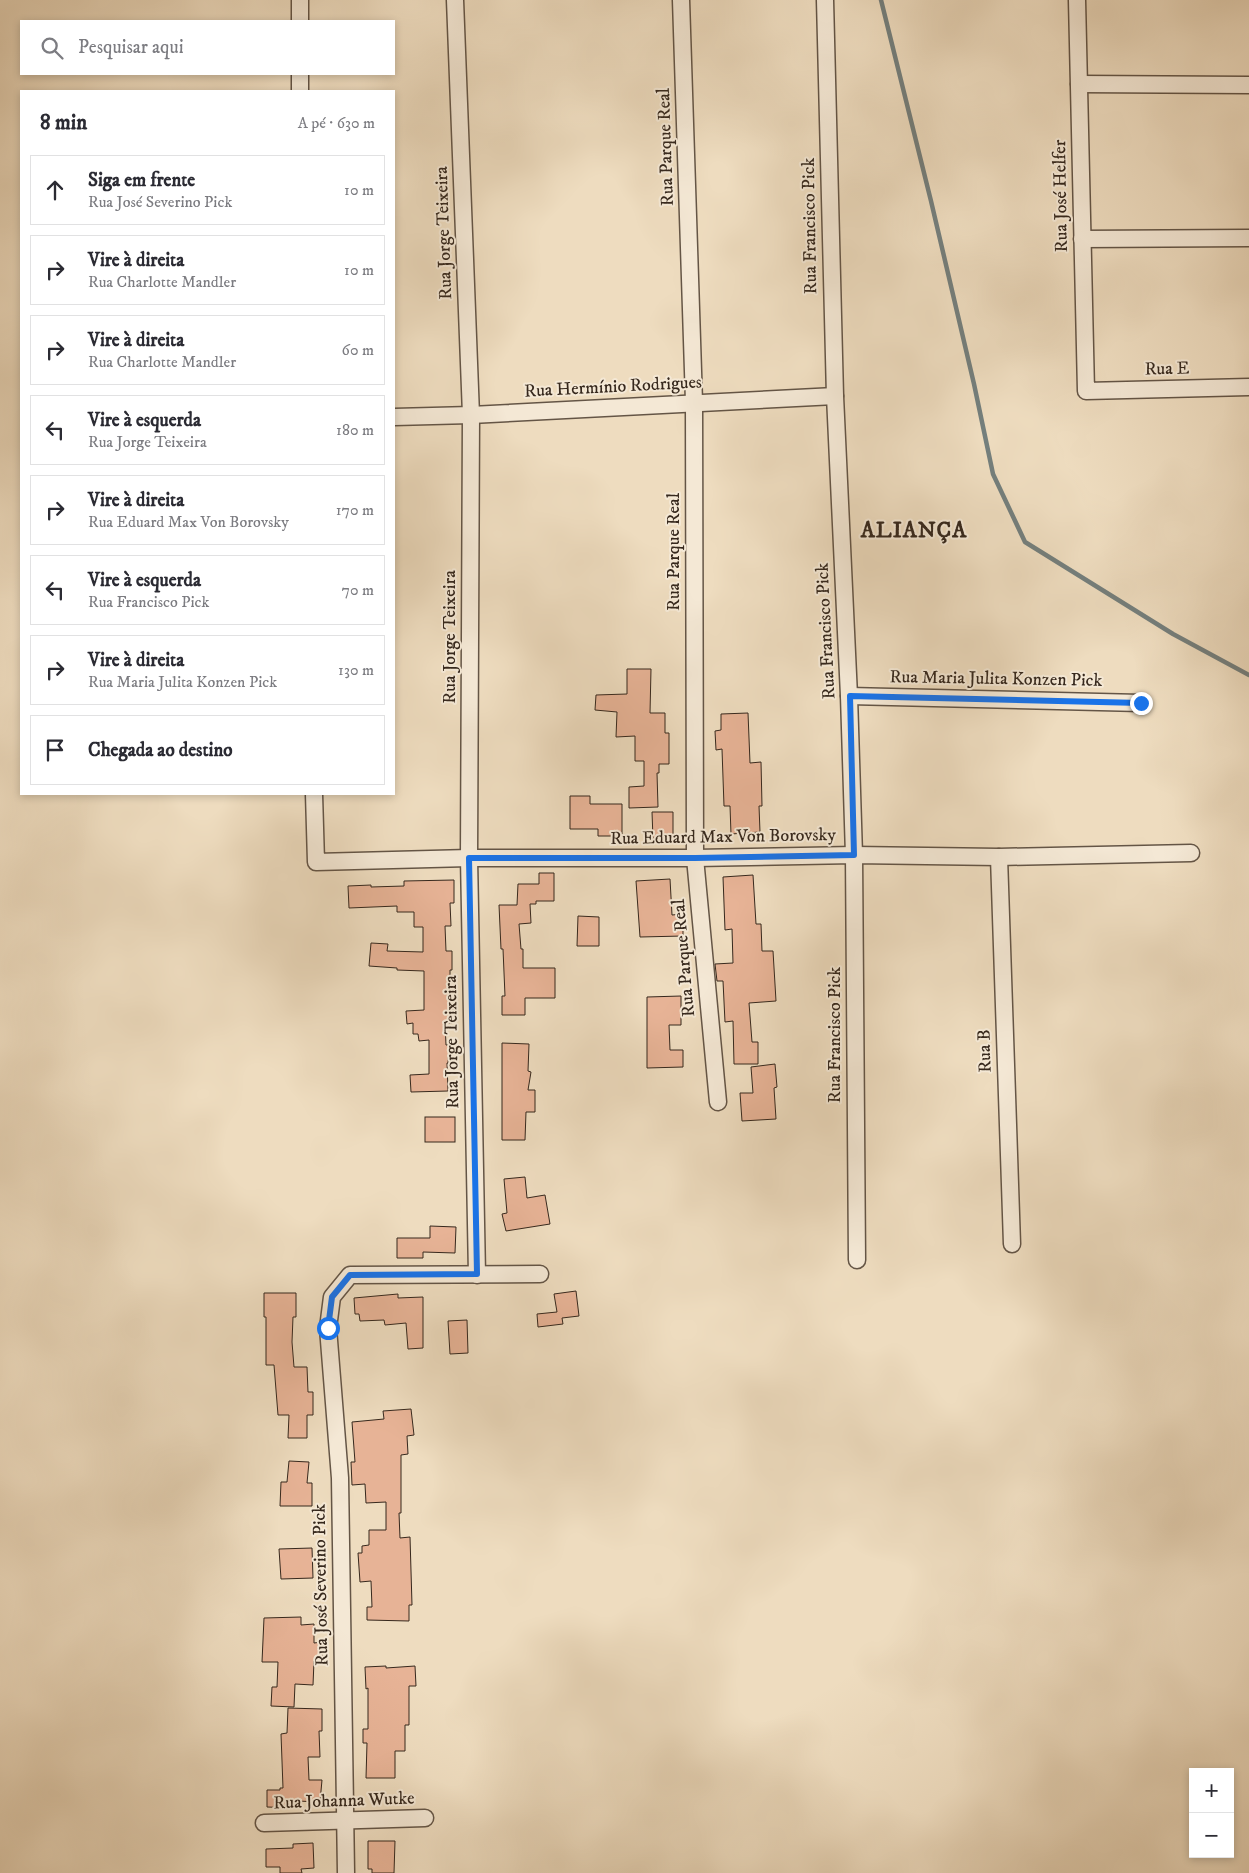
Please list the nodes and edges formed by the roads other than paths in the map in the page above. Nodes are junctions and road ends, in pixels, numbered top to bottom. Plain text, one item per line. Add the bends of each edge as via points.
1 (300, 0) edge
2 (455, 0) edge
3 (681, 0) edge
4 (825, 0) edge
5 (1076, 0) edge
6 (300, 20) edge
7 (300, 75) edge
8 (1079, 84) junction
9 (1249, 85) edge
10 (300, 90) edge
11 (1249, 238) edge
12 (1082, 239) junction
13 (1249, 387) edge
14 (1086, 391) joint
15 (835, 396) junction
16 (694, 402) junction
17 (471, 415) junction
18 (395, 417) edge
19 (850, 696) junction
20 (1141, 703) dead end
21 (314, 795) edge
22 (1191, 853) dead end
23 (854, 855) junction
24 (999, 857) junction
25 (469, 858) junction
26 (695, 858) junction
27 (718, 1102) dead end
28 (1012, 1244) dead end
29 (857, 1260) dead end
30 (477, 1274) junction
31 (540, 1274) dead end
32 (425, 1818) dead end
33 (345, 1820) junction
34 (264, 1823) dead end
35 (346, 1873) edge

1 - 6 street
2 - 17 street, Rua Jorge Teixeira
3 - 16 street, Rua Parque Real
4 - 15 street, Rua Francisco Pick
5 - 8 street, Rua José Helfer
7 - 10 street
8 - 9 street
8 - 12 street, Rua José Helfer
11 - 12 street
12 - 14 street, Rua José Helfer
13 - 14 street, Rua E
15 - 16 street, Rua Hermínio Rodrigues
15 - 19 street, Rua Francisco Pick
16 - 17 street, Rua Hermínio Rodrigues
16 - 26 street, Rua Parque Real
17 - 18 street, Rua Hermínio Rodrigues
17 - 25 street, Rua Jorge Teixeira
19 - 20 street, Rua Maria Julita Konzen Pick
19 - 23 street, Rua Francisco Pick
21 - 25 street, Rua Eduard Max Von Borovsky via 316,862
22 - 24 street, Rua Eduard Max Von Borovsky
23 - 24 street, Rua Eduard Max Von Borovsky
23 - 26 street, Rua Eduard Max Von Borovsky
23 - 29 street, Rua Francisco Pick
24 - 28 street, Rua B
25 - 26 street, Rua Eduard Max Von Borovsky
25 - 30 street, Rua Jorge Teixeira
26 - 27 street, Rua Parque Real
30 - 31 street
30 - 33 street, Rua José Severino Pick via 350,1275 332,1297 328,1328 340,1478
32 - 33 street, Rua Johanna Wutke
33 - 34 street, Rua Johanna Wutke
33 - 35 street, Rua José Severino Pick

